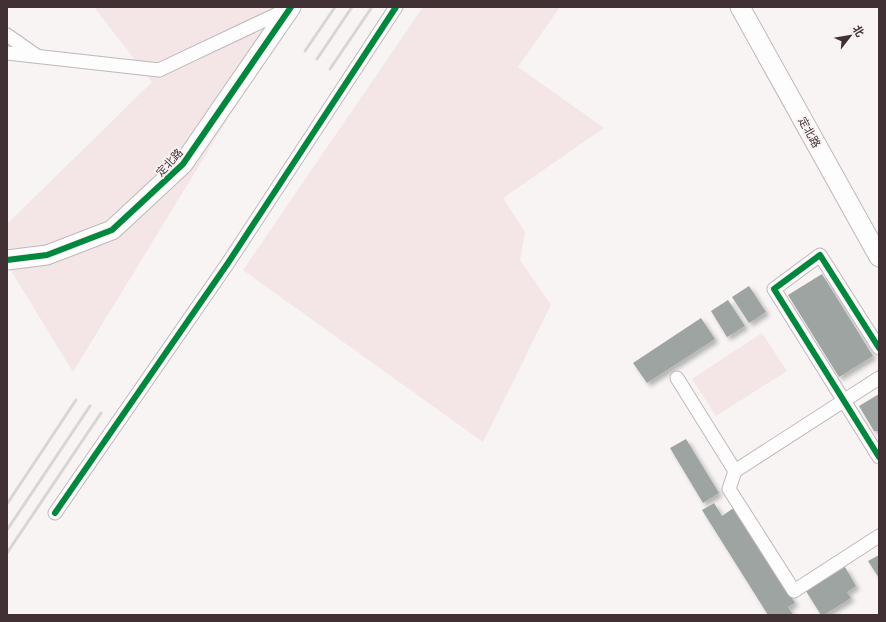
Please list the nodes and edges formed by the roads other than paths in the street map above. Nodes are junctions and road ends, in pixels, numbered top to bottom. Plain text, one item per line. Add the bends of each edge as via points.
1 (290, 7) edge
2 (396, 7) edge
3 (740, 7) edge
4 (7, 35) edge
5 (7, 53) edge
6 (38, 56) junction
7 (879, 257) edge
8 (7, 260) edge
9 (879, 348) edge
10 (677, 378) dead end
11 (879, 378) edge
12 (844, 401) junction
13 (879, 457) edge
14 (735, 471) junction
15 (55, 513) dead end
16 (879, 536) edge

1 - 6 street via 159,70
1 - 8 street, 定北路 via 183,164 112,230 47,255
2 - 15 street via 228,263
3 - 7 street, 定北路
4 - 6 street
5 - 6 street
9 - 12 street via 820,255 774,288
10 - 14 street
11 - 12 street
12 - 13 street
12 - 14 street
14 - 16 street via 729,489 794,591

